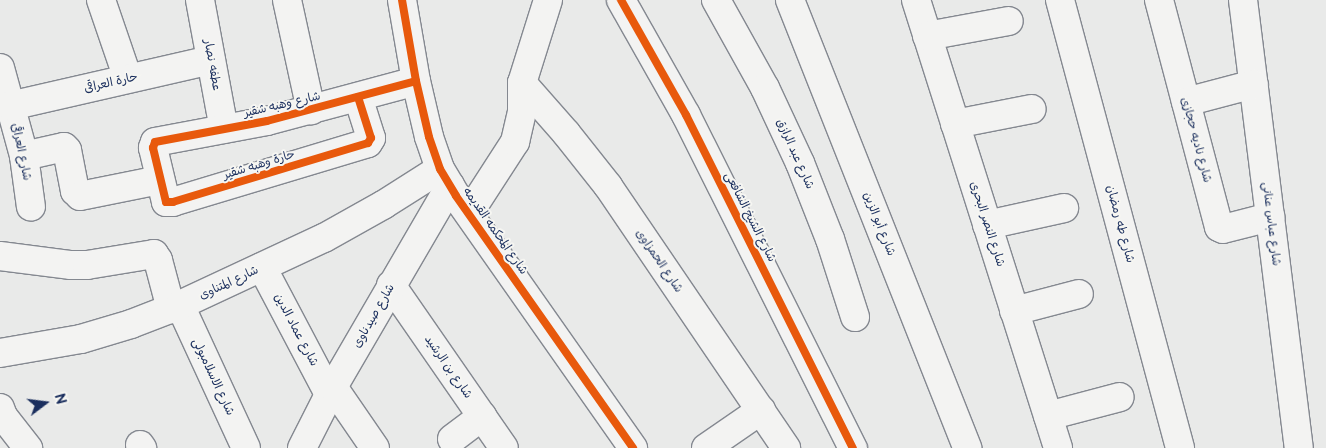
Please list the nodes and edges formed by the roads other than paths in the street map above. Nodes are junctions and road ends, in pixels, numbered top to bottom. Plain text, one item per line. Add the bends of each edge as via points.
1 (102, 0) edge
2 (200, 0) edge
3 (287, 0) edge
4 (402, 0) edge
5 (548, 0) edge
6 (621, 0) edge
7 (716, 0) edge
8 (790, 0) edge
9 (916, 0) edge
10 (1060, 0) edge
11 (1159, 0) edge
12 (1244, 0) edge
13 (1009, 20) dead end
14 (927, 36) junction
15 (211, 60) junction
16 (0, 68) edge
17 (128, 79) junction
18 (416, 81) junction
19 (522, 83) junction
20 (1254, 84) junction
21 (358, 98) junction
22 (1186, 102) junction
23 (10, 106) junction
24 (1032, 109) dead end
25 (311, 110) junction
26 (955, 124) junction
27 (224, 129) junction
28 (153, 144) joint
29 (24, 156) junction
30 (445, 178) junction
31 (160, 180) junction
32 (31, 207) dead end
33 (1064, 208) dead end
34 (469, 213) junction
35 (1270, 217) junction
36 (987, 225) junction
37 (0, 256) edge
38 (262, 267) junction
39 (392, 286) junction
40 (1079, 294) dead end
41 (175, 307) junction
42 (1014, 311) junction
43 (855, 317) dead end
44 (0, 353) edge
45 (331, 390) junction
46 (1120, 397) dead end
47 (761, 410) junction
48 (1, 414) edge
49 (482, 416) junction
50 (1048, 416) junction
51 (452, 439) dead end
52 (239, 445) edge
53 (28, 448) edge
54 (302, 448) edge
55 (375, 448) edge
56 (504, 448) edge
57 (633, 448) edge
58 (706, 448) edge
59 (786, 448) edge
60 (853, 448) edge
61 (967, 448) edge
62 (1058, 448) edge
63 (1180, 448) edge
64 (1299, 448) edge

1 - 17 street
2 - 15 street, عطفه نصار
3 - 25 street
4 - 18 street, شارع المحكمه القديمه
5 - 19 street
6 - 60 street, شارع الشيخ الشافعى via 686,115
7 - 43 street, شارع عبد الرازق via 765,88 800,163 830,239
8 - 61 street, شارع أبو الزين
9 - 14 street, شارع النصر البحرى
10 - 63 street, شارع طه رمضان
11 - 22 street, شارع ناديه حجازى
12 - 20 street, شارع عباس عنانى
13 - 14 street
14 - 26 street, شارع النصر البحرى
15 - 17 street, حارة العراقى
15 - 27 street, عطفه نصار
16 - 23 street, شارع العراقى
17 - 23 street, حارة العراقى
18 - 21 street, شارع وهبه شقير
18 - 30 street, شارع المحكمه القديمه via 429,137
19 - 34 street via 522,111 515,142
19 - 47 street, شارع الحمزاوى via 608,186
20 - 22 street
20 - 35 street, شارع عباس عنانى
21 - 25 street, شارع وهبه شقير
21 - 31 street, حارة وهبه شقير via 371,138 368,144 169,203 164,198
22 - 35 street, شارع ناديه حجازى via 1219,227 1223,229
23 - 29 street, شارع العراقى
24 - 26 street
25 - 27 street, شارع وهبه شقير
26 - 36 street, شارع النصر البحرى
27 - 28 street, شارع وهبه شقير
28 - 31 street, حارة وهبه شقير
29 - 31 street via 64,147 75,191 80,196
29 - 32 street, شارع العراقى
30 - 34 street, شارع المحكمه القديمه
30 - 38 street, شارع المتناوى
30 - 39 street, شارع صيدناوى
33 - 36 street
34 - 57 street, شارع المحكمه القديمه
35 - 64 street, شارع عباس عنانى
36 - 42 street, شارع النصر البحرى
37 - 41 street, شارع الاسلامبولى via 80,265 154,254
38 - 41 street, شارع المتناوى
38 - 45 street, شارع عماد الدين
39 - 45 street, شارع صيدناوى
39 - 49 street, شارع بن الرشيد
40 - 42 street
41 - 44 street, شارع المتناوى via 81,339
41 - 52 street, شارع الاسلامبولى
42 - 50 street, شارع النصر البحرى
45 - 54 street, شارع صيدناوى
45 - 55 street, شارع عماد الدين
46 - 50 street
47 - 58 street
47 - 59 street, شارع الحمزاوى
48 - 53 street
49 - 51 street
49 - 56 street, شارع بن الرشيد
50 - 62 street, شارع النصر البحرى

